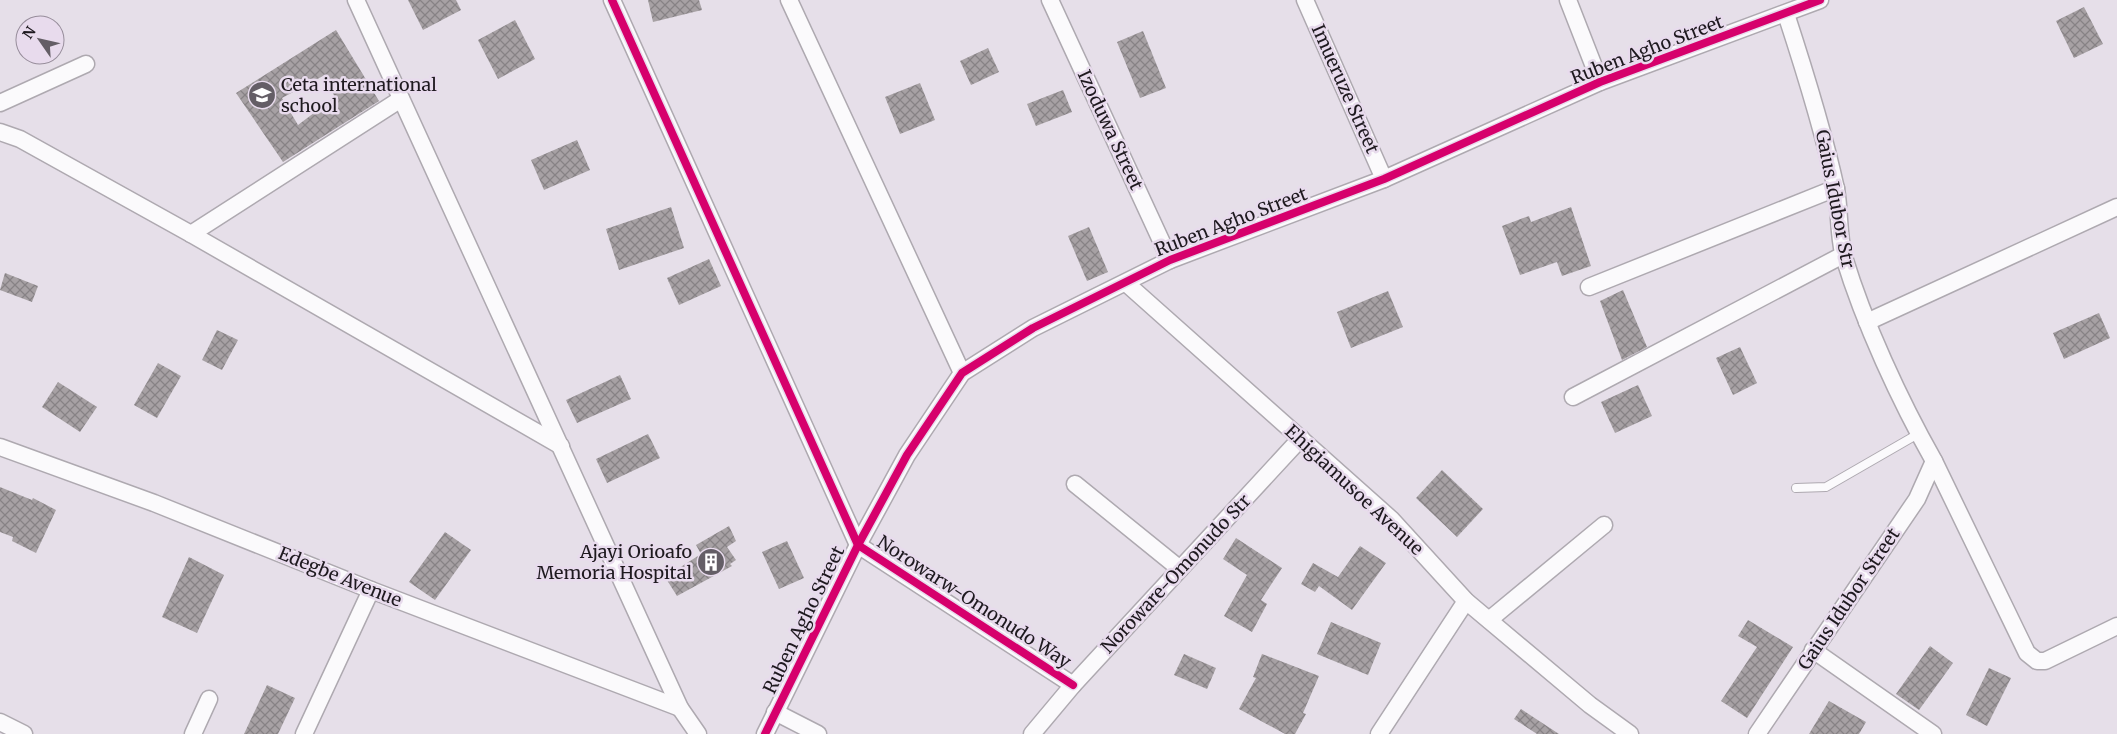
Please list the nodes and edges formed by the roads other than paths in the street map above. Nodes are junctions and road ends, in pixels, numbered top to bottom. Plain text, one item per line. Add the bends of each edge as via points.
1 (356, 0) edge
2 (612, 0) edge
3 (790, 0) edge
4 (1050, 0) edge
5 (1305, 0) edge
6 (1568, 0) edge
7 (1820, 0) edge
8 (1786, 14) junction
9 (86, 64) dead end
10 (1600, 82) junction
11 (401, 99) junction
12 (0, 103) edge
13 (0, 132) edge
14 (1384, 179) junction
15 (1836, 188) junction
16 (2117, 207) edge
17 (191, 234) junction
18 (1844, 255) junction
19 (1170, 260) junction
20 (1126, 283) junction
21 (1589, 287) dead end
22 (1867, 322) junction
23 (962, 372) junction
24 (1573, 396) dead end
25 (1918, 434) junction
26 (1301, 438) junction
27 (561, 446) junction
28 (0, 448) edge
29 (1934, 461) junction
30 (1075, 484) dead end
31 (1796, 488) dead end
32 (1604, 525) dead end
33 (858, 545) junction
34 (1180, 569) junction
35 (371, 590) junction
36 (1466, 601) junction
37 (1489, 620) junction
38 (2117, 626) edge
39 (1814, 650) junction
40 (1073, 685) junction
41 (209, 699) dead end
42 (680, 708) junction
43 (775, 712) junction
44 (0, 722) edge
45 (24, 734) edge
46 (193, 734) edge
47 (304, 734) edge
48 (698, 734) edge
49 (765, 734) edge
50 (818, 734) edge
51 (1032, 734) edge
52 (1379, 734) edge
53 (1630, 734) edge
54 (1757, 734) edge
55 (1933, 734) edge

1 - 11 street
2 - 33 street
3 - 23 street
4 - 19 street, Izoduwa Street
5 - 14 street, Imueruze Street
6 - 10 street
7 - 8 street, Ruben Agho Street
8 - 10 street, Ruben Agho Street
8 - 15 street, Gaius Idubor Str via 1815,100
9 - 12 street
10 - 14 street, Ruben Agho Street
11 - 17 street
11 - 27 street
13 - 17 street via 20,139
14 - 19 street, Ruben Agho Street
15 - 18 street, Gaius Idubor Str
15 - 21 street
16 - 22 street
17 - 27 street
18 - 22 street, Gaius Idubor Str
18 - 24 street
19 - 20 street, Ruben Agho Street
20 - 23 street, Ruben Agho Street via 1032,328
20 - 26 street, Ehigiamusoe Avenue
22 - 25 street, Gaius Idubor Str
23 - 33 street, Ruben Agho Street via 907,455
25 - 29 street, Gaius Idubor Str
25 - 31 lane via 1826,487
26 - 34 street, Noroware-Omonudo Str
26 - 36 street, Ehigiamusoe Avenue via 1391,520
27 - 42 street
28 - 35 street, Edegbe Avenue via 154,503
29 - 38 street, Gaius Idubor Str via 2027,653 2037,661 2045,661
29 - 39 street, Gaius Idubor Street via 1917,499
30 - 34 street
32 - 37 street
33 - 40 street, Norowarw-Omonudo Way
33 - 43 street, Ruben Agho Street
34 - 40 street, Noroware-Omonudo Str
35 - 42 street, Edegbe Avenue
35 - 47 street
36 - 37 street, Ehigiamusoe Avenue
36 - 52 street
37 - 53 street, Ehigiamusoe Avenue
39 - 54 street, Gaius Idubor Street
39 - 55 street
40 - 51 street, Noroware-Omonudo Str
41 - 46 street
42 - 48 street
43 - 49 street, Ruben Agho Street
43 - 50 street
44 - 45 street

